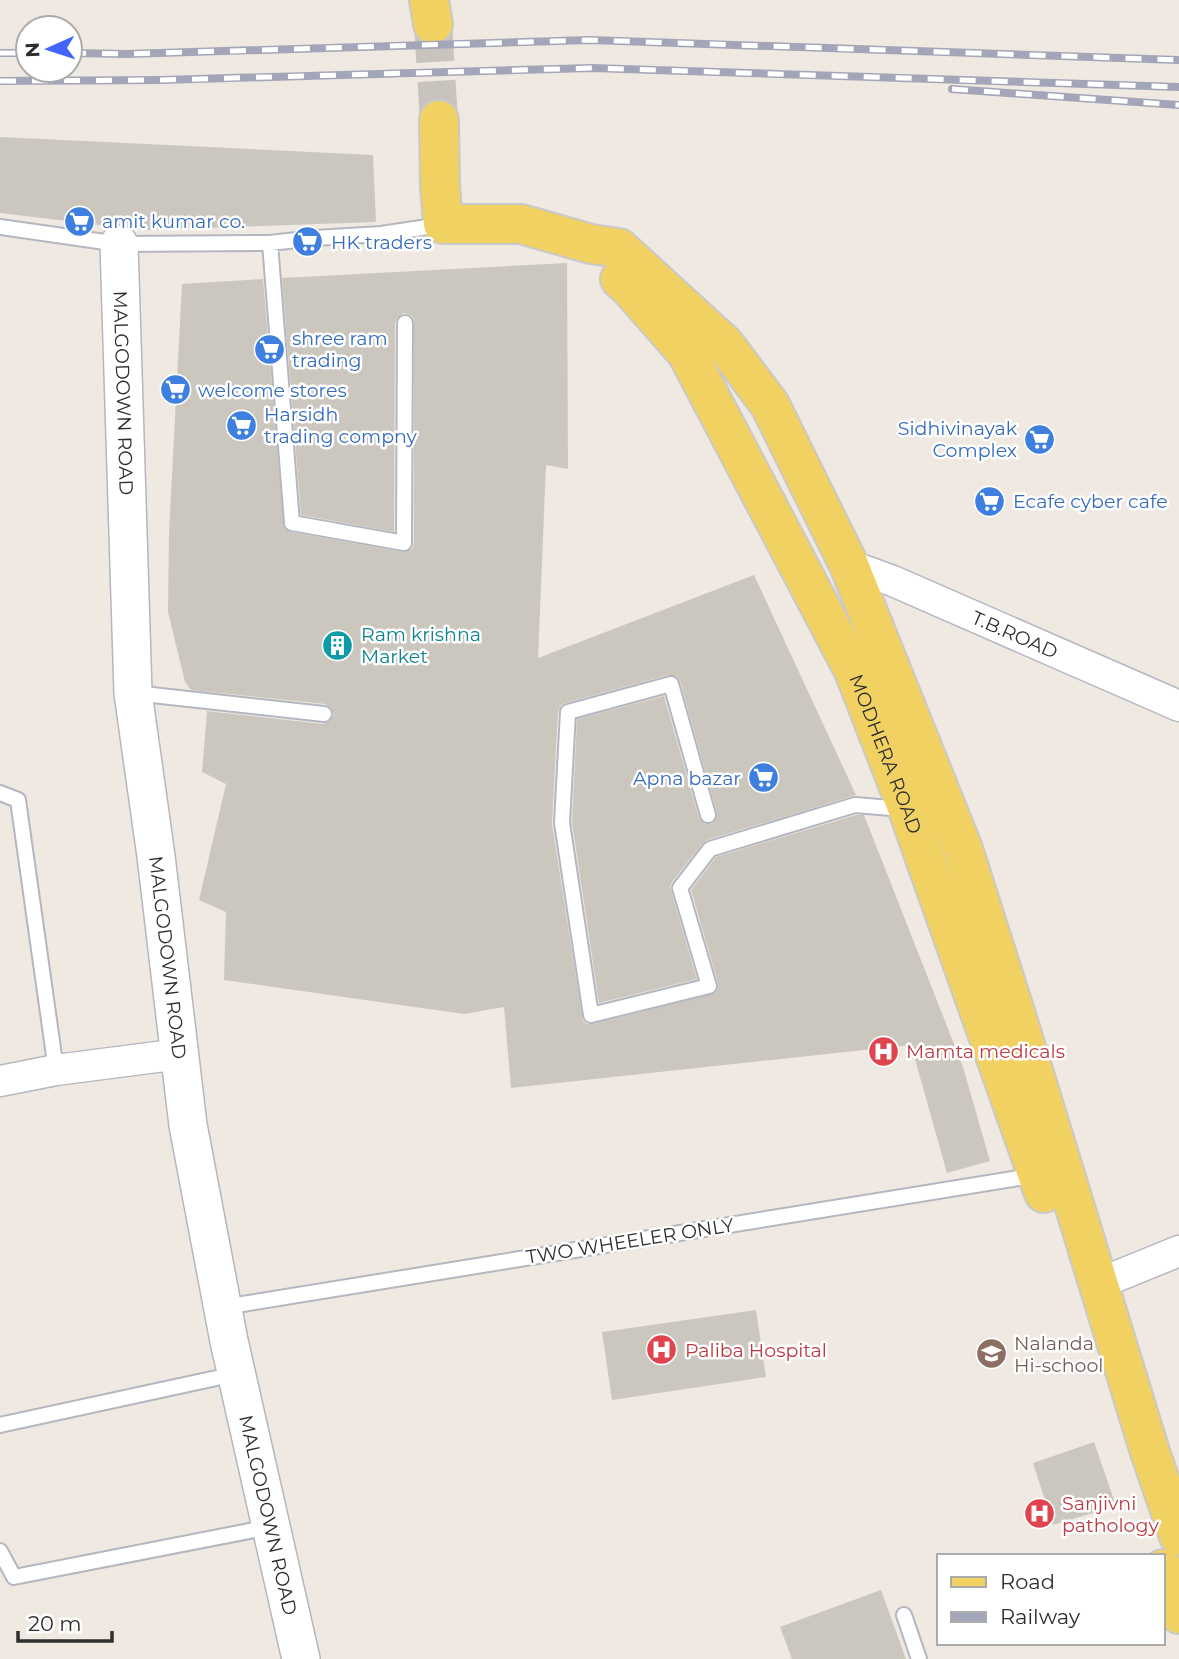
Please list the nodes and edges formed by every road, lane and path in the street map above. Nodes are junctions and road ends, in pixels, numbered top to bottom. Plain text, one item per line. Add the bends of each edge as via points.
1 (439, 120) tunnel mouth
2 (443, 224) junction
3 (0, 227) edge
4 (270, 243) junction
5 (119, 244) junction
6 (600, 257) junction
7 (405, 323) dead end
8 (849, 565) junction
9 (133, 693) junction
10 (1179, 706) edge
11 (324, 714) dead end
12 (0, 793) edge
13 (908, 810) junction
14 (708, 815) dead end
15 (180, 1054) junction
16 (55, 1070) junction
17 (0, 1081) edge
18 (1038, 1174) junction
19 (1179, 1251) edge
20 (1098, 1284) junction
21 (222, 1307) junction
22 (237, 1374) junction
23 (0, 1425) edge
24 (1175, 1519) edge
25 (271, 1527) junction
26 (0, 1551) edge
27 (1158, 1554) edge
28 (1165, 1575) edge
29 (1179, 1614) edge
30 (904, 1615) dead end
31 (301, 1659) edge
32 (919, 1659) edge

1 - 2 main road
2 - 4 lane
2 - 6 main road, MODHERA ROAD via 521,224
3 - 5 lane
4 - 5 lane
4 - 7 lane via 292,523 404,543
5 - 9 street, MALGODOWN ROAD
6 - 8 main road via 619,248 725,345 770,405
6 - 13 main road, MODHERA ROAD via 687,353 854,671
8 - 10 street, T.B.ROAD
8 - 20 main road via 963,849
9 - 11 lane
9 - 15 street, MALGODOWN ROAD
12 - 16 lane via 18,800
13 - 14 lane via 855,805 710,849 680,888 709,986 591,1015 562,823 568,712 671,684
13 - 18 main road, MODHERA ROAD
15 - 16 street
15 - 21 street, MALGODOWN ROAD via 188,1125
16 - 17 street
18 - 21 lane, TWO WHEELER ONLY
18 - 27 main road, MODHERA ROAD
19 - 20 street
20 - 24 main road
21 - 22 street, MALGODOWN ROAD
22 - 23 lane
22 - 25 street, MALGODOWN ROAD
25 - 26 lane via 14,1577
25 - 31 street, MALGODOWN ROAD
28 - 29 main road
30 - 32 lane

